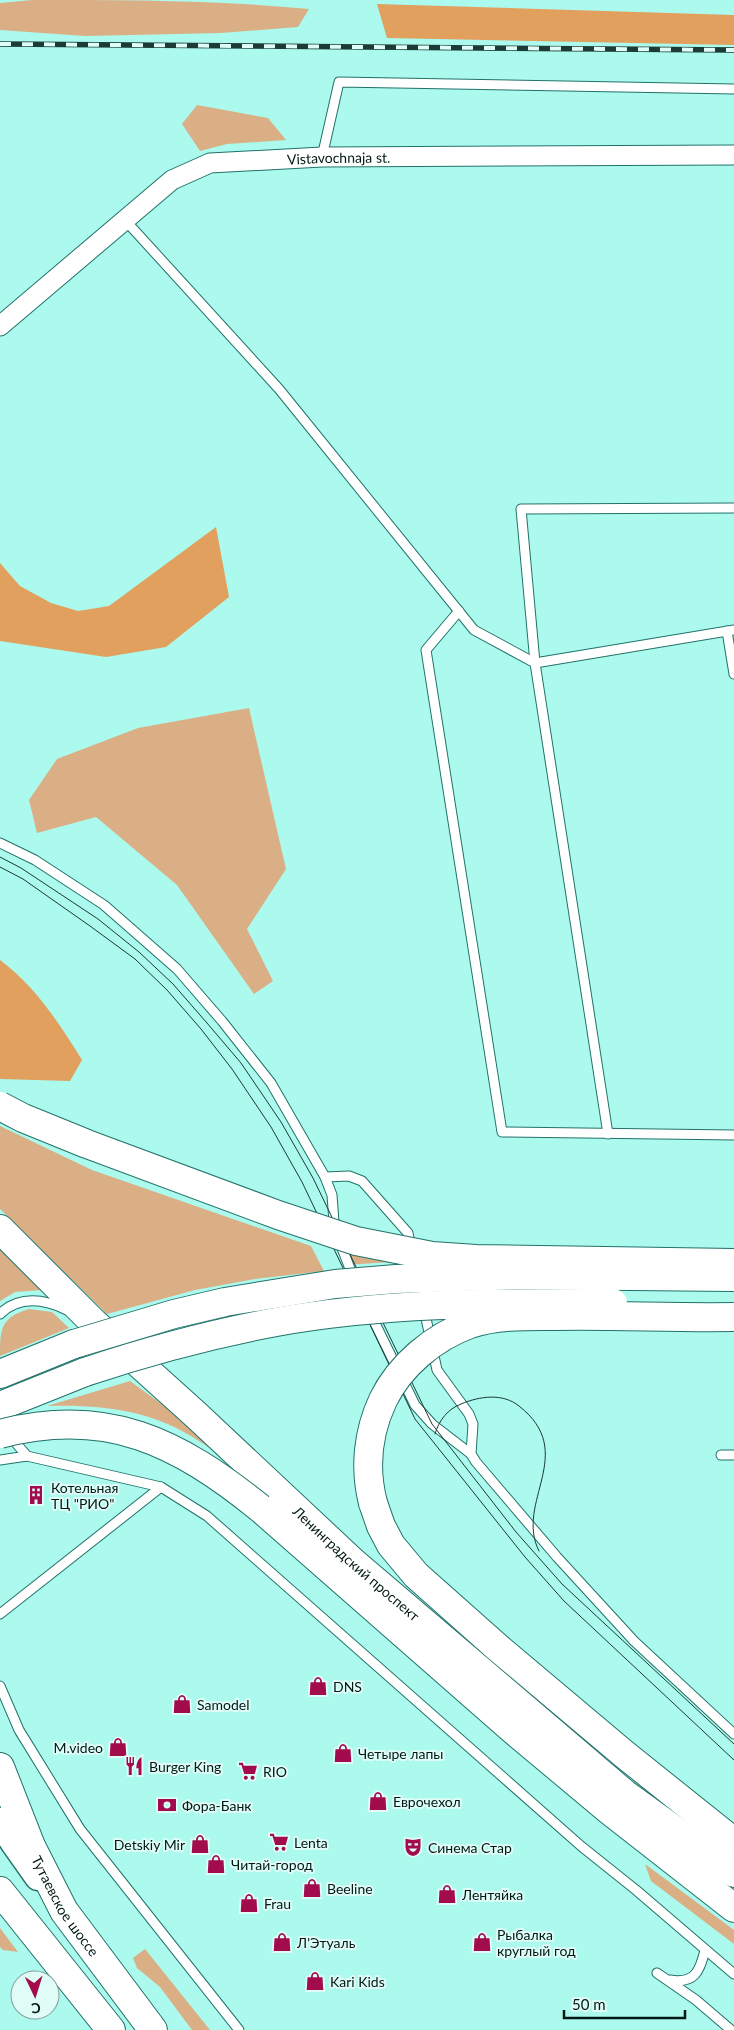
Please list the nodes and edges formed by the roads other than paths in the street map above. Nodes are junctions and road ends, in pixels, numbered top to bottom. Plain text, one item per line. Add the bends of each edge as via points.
1 (734, 89) edge
2 (734, 155) edge
3 (322, 156) junction
4 (125, 220) junction
5 (0, 326) edge
6 (734, 508) edge
7 (459, 611) junction
8 (731, 630) edge
9 (535, 663) junction
10 (734, 674) edge
11 (0, 843) edge
12 (0, 1106) edge
13 (608, 1134) junction
14 (734, 1135) edge
15 (325, 1177) junction
16 (0, 1229) edge
17 (734, 1263) edge
18 (734, 1277) edge
19 (362, 1295) dead end
20 (366, 1304) dead end
21 (734, 1304) edge
22 (0, 1314) edge
23 (734, 1317) edge
24 (94, 1324) junction
25 (0, 1374) edge
26 (0, 1406) edge
27 (0, 1424) edge
28 (0, 1434) edge
29 (471, 1454) junction
30 (721, 1455) dead end
31 (734, 1455) edge
32 (27, 1456) junction
33 (0, 1460) edge
34 (161, 1487) junction
35 (0, 1614) edge
36 (0, 1686) edge
37 (734, 1734) edge
38 (0, 1767) edge
39 (0, 1821) edge
40 (734, 1842) edge
41 (734, 1873) edge
42 (0, 1891) edge
43 (734, 1908) edge
44 (64, 1912) junction
45 (704, 1950) junction
46 (657, 1973) dead end
47 (734, 1974) edge
48 (668, 1980) junction
49 (111, 2030) edge
50 (153, 2030) edge
51 (239, 2030) edge
52 (731, 2030) edge

1 - 3 lane via 338,82
2 - 3 street, Vistavochnaja st.
3 - 4 street, Vistavochnaja st. via 210,163 172,180
4 - 5 street, Vistavochnaja st.
4 - 7 lane via 279,389
6 - 9 lane via 521,509
7 - 9 lane via 474,630
7 - 13 lane via 426,650 502,1132
8 - 9 lane
8 - 10 lane
9 - 13 lane
11 - 15 lane via 35,860 104,905 177,968 271,1083
12 - 17 main road, bridge via 87,1144 356,1241 432,1256 476,1259
13 - 14 lane
15 - 19 lane via 332,1195 340,1244
15 - 29 lane via 349,1176 362,1180 408,1233 437,1370 473,1424
16 - 24 main road, Ленинградский проспект
18 - 25 main road, bridge via 517,1275 335,1284 174,1314 74,1344
20 - 29 lane via 415,1405 432,1424
21 - 26 main road, bridge via 525,1302 394,1308 312,1316 230,1331 135,1356 60,1381
22 - 24 lane via 18,1303 34,1300 48,1302
23 - 40 main road, bridge via 520,1316 470,1324 422,1351 386,1393 378,1411 368,1454 369,1485 381,1526 391,1545 416,1575 496,1647
24 - 41 main road, Ленинградский проспект via 354,1563 626,1794
27 - 32 lane
28 - 43 main road, Ленинградский проспект, bridge via 42,1425 83,1424 117,1428 188,1456 260,1508 512,1729
29 - 37 lane via 557,1557 634,1641
30 - 31 lane
32 - 33 lane
32 - 34 lane
34 - 35 lane
34 - 45 lane via 206,1516 580,1846
36 - 51 lane via 19,1730 80,1829
38 - 44 main road, Тутаевское шоссе via 31,1846
39 - 44 street
42 - 49 main road
44 - 50 main road, Тутаевское шоссе
45 - 47 lane
45 - 48 lane via 697,1974 682,1982
46 - 48 lane
48 - 52 lane

